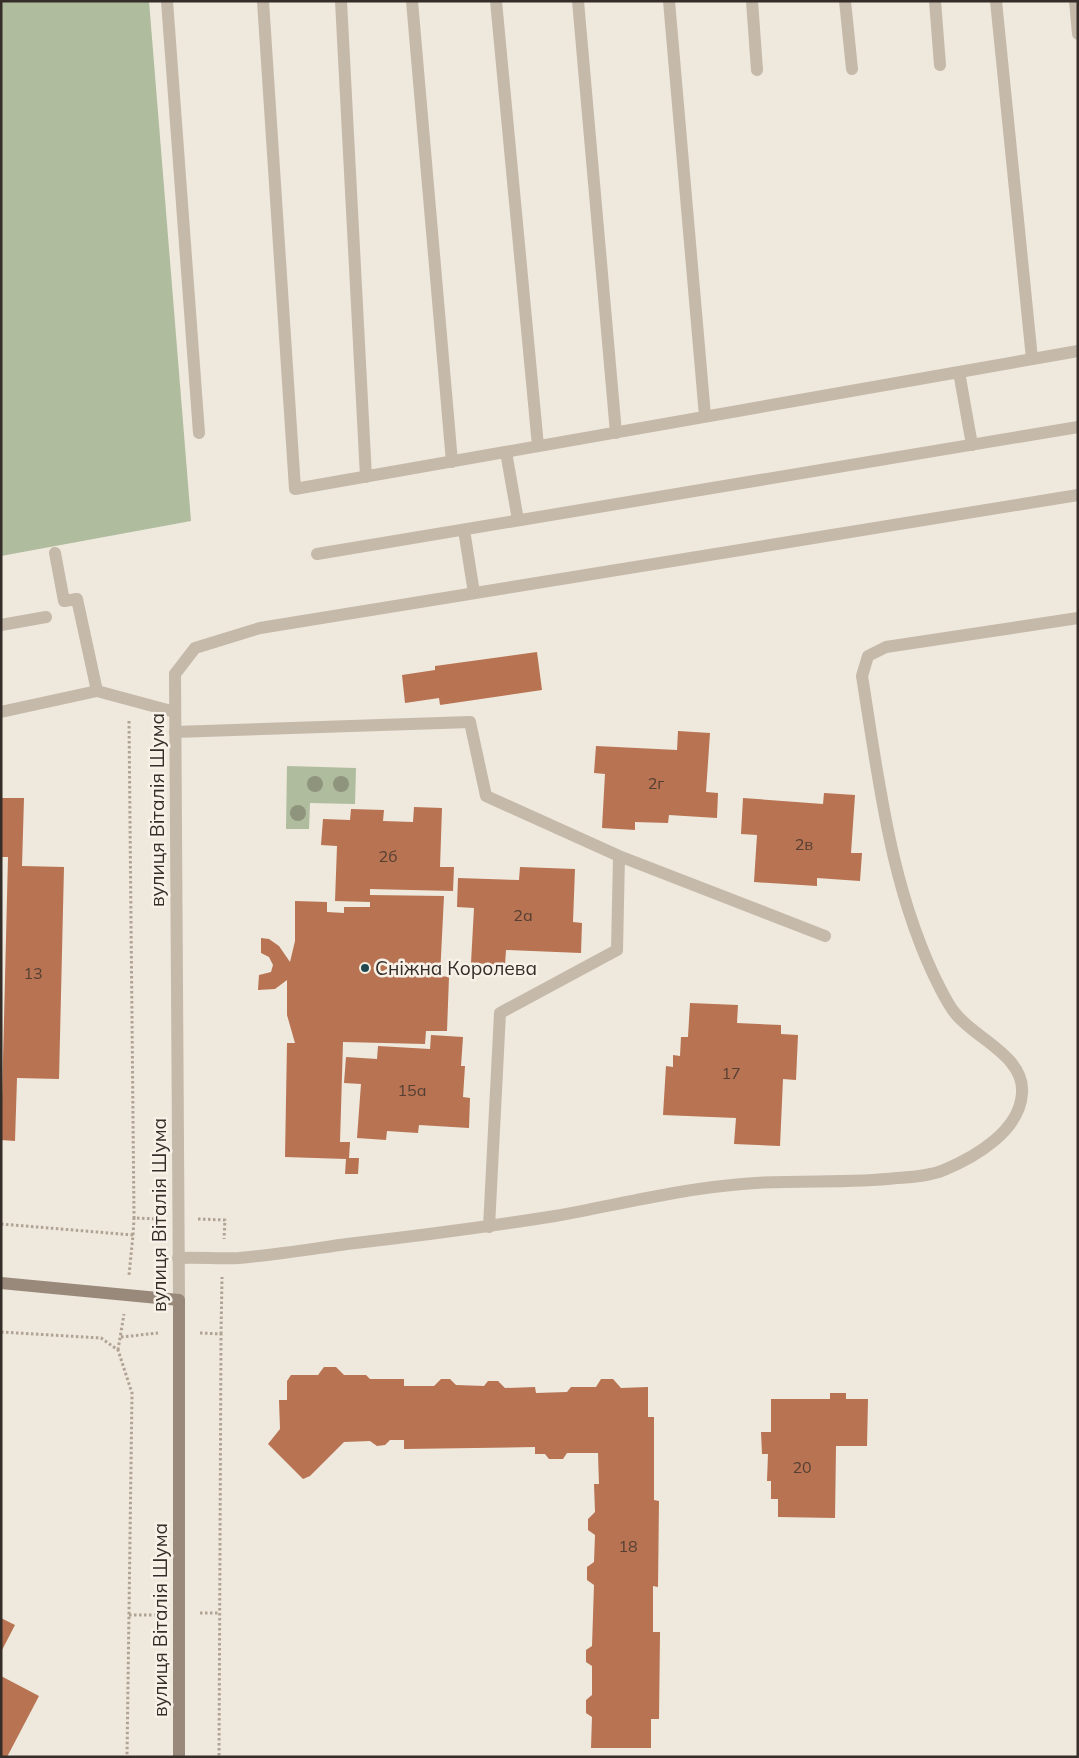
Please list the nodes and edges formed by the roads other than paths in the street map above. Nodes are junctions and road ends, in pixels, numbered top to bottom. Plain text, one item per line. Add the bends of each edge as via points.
1 (167, 1) edge
2 (263, 1) edge
3 (341, 1) edge
4 (412, 1) edge
5 (496, 1) edge
6 (578, 1) edge
7 (669, 1) edge
8 (752, 1) edge
9 (845, 1) edge
10 (935, 1) edge
11 (996, 1) edge
12 (1075, 1) edge
13 (1078, 34) edge
14 (940, 65) dead end
15 (852, 69) dead end
16 (757, 70) dead end
17 (1078, 351) edge
18 (1032, 359) junction
19 (959, 372) junction
20 (705, 416) junction
21 (1078, 427) edge
22 (616, 432) junction
23 (199, 433) dead end
24 (972, 445) junction
25 (538, 446) junction
26 (506, 452) junction
27 (452, 462) junction
28 (366, 477) junction
29 (1078, 495) edge
30 (518, 520) junction
31 (464, 530) junction
32 (55, 553) dead end
33 (317, 554) dead end
34 (474, 593) junction
35 (46, 617) dead end
36 (1078, 618) edge
37 (1, 624) edge
38 (97, 691) junction
39 (1, 712) edge
40 (175, 712) junction
41 (175, 732) junction
42 (619, 856) junction
43 (826, 936) dead end
44 (489, 1227) junction
45 (178, 1258) junction
46 (1, 1283) edge
47 (179, 1300) junction
48 (179, 1757) edge

1 - 23 street
2 - 28 street via 295,489
3 - 28 street
4 - 27 street
5 - 25 street
6 - 22 street
7 - 20 street
8 - 16 street
9 - 15 street
10 - 14 street
11 - 18 street
12 - 13 street
17 - 18 street
18 - 19 street
19 - 20 street
19 - 24 street
20 - 22 street
21 - 24 street
22 - 25 street
24 - 30 street
25 - 26 street
26 - 27 street
26 - 30 street
27 - 28 street
29 - 34 street
30 - 31 street
31 - 33 street
31 - 34 street
32 - 38 street via 64,601 77,599
34 - 40 street, вулиця Віталія Шума via 260,628 195,648 175,674
35 - 37 street
36 - 44 street via 886,647 868,656 862,676 884,814 908,910 922,947 954,1013 1004,1055 1022,1084 1019,1108 1002,1133 975,1154 942,1171 926,1174 874,1181 724,1186
38 - 39 street
38 - 40 street
40 - 41 street, вулиця Віталія Шума
41 - 42 street via 470,722 486,796
41 - 45 street, вулиця Віталія Шума
42 - 43 street
42 - 44 street via 617,950 500,1013
44 - 45 street via 238,1258
45 - 47 street, вулиця Віталія Шума
46 - 47 street
47 - 48 street, вулиця Віталія Шума

